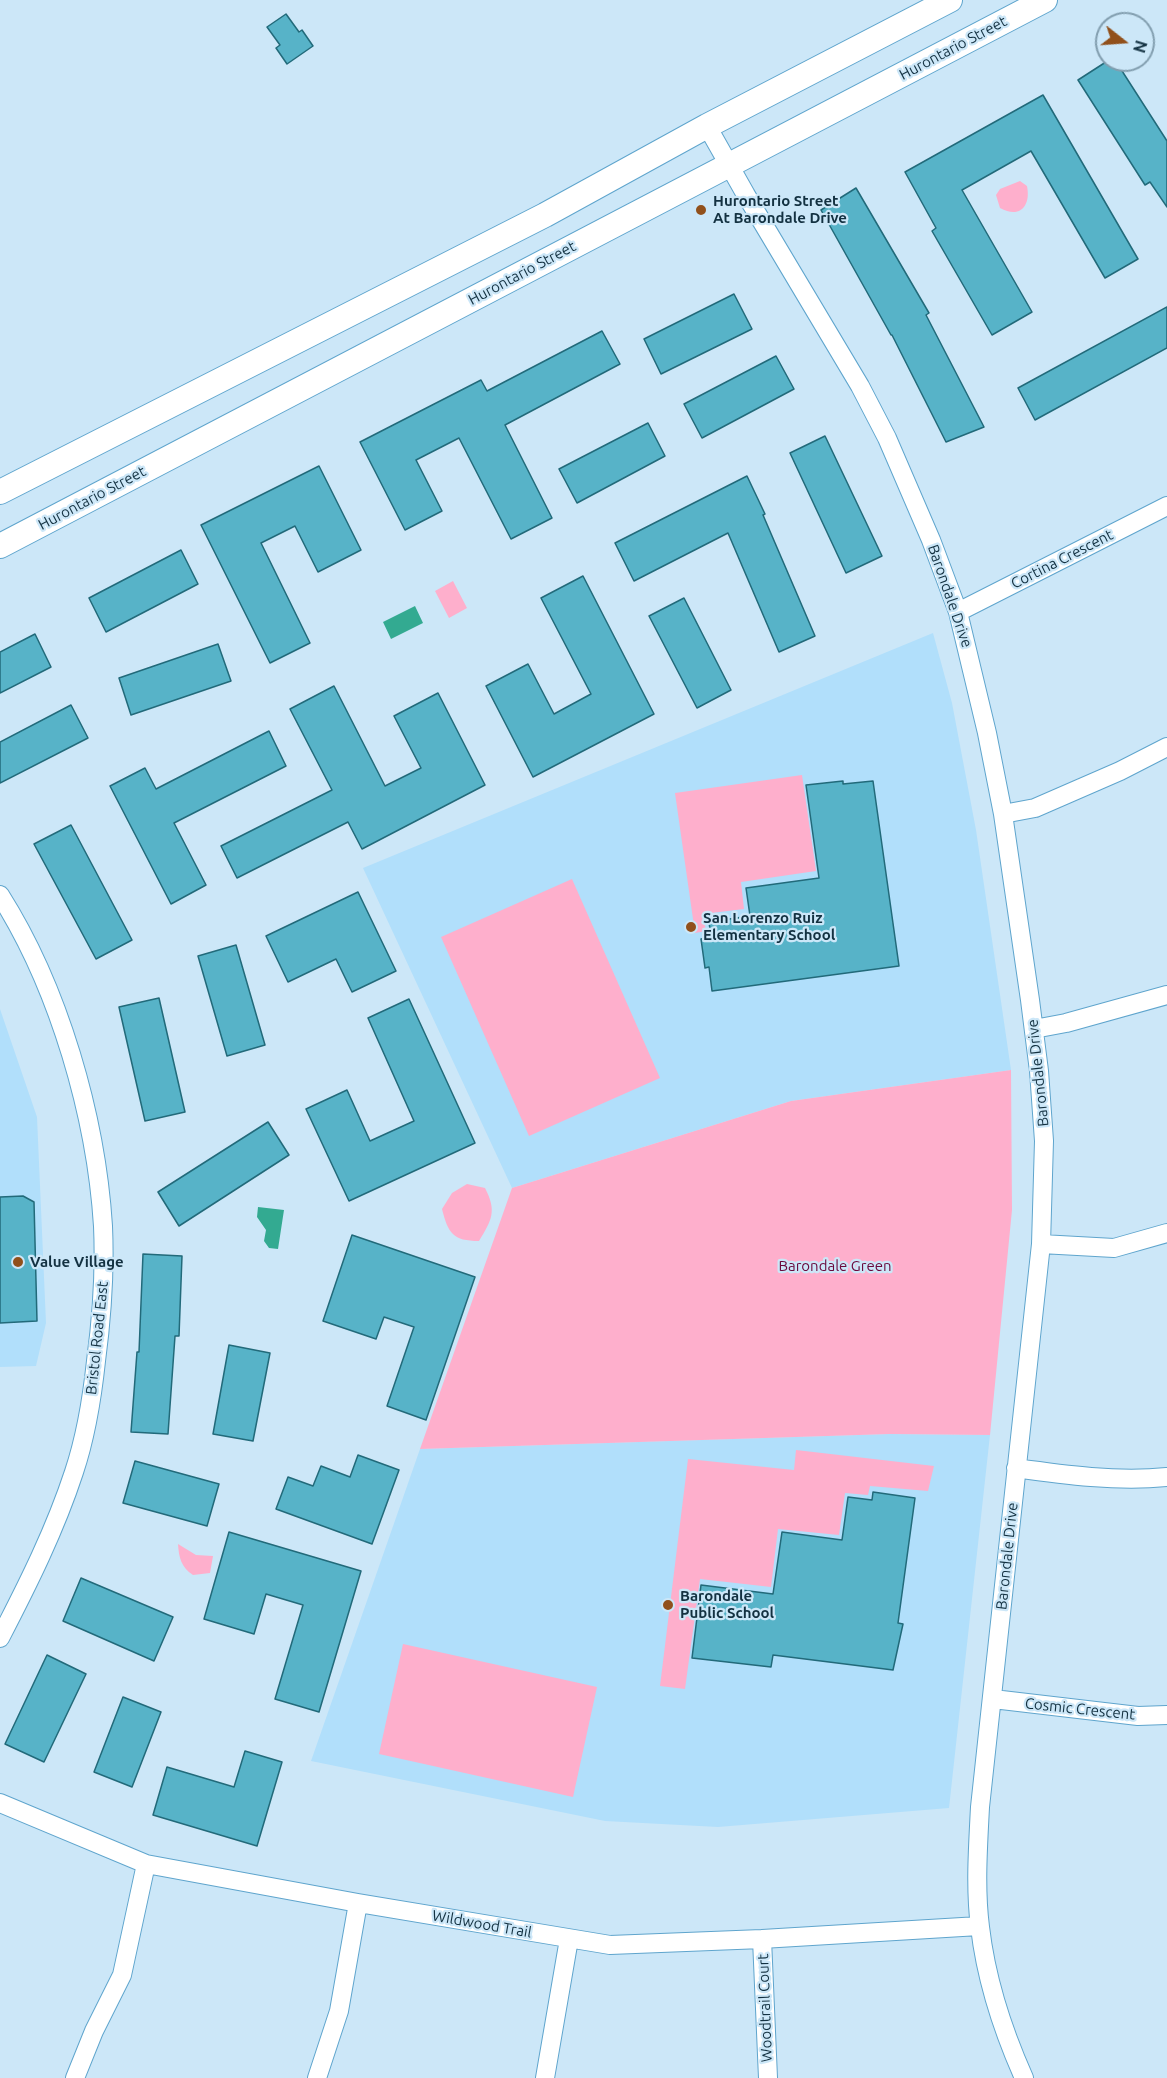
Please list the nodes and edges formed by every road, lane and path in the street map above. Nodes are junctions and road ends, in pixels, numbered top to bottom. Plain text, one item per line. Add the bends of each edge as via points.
1 (950, 0) edge
2 (1045, 0) edge
3 (707, 126) junction
4 (729, 164) junction
5 (0, 492) edge
6 (1167, 506) edge
7 (0, 546) edge
8 (958, 612) junction
9 (1167, 747) edge
10 (1003, 814) junction
11 (0, 895) edge
12 (1167, 994) edge
13 (1034, 1029) junction
14 (1167, 1233) edge
15 (1041, 1244) junction
16 (1016, 1468) junction
17 (1167, 1477) edge
18 (0, 1638) edge
19 (993, 1699) junction
20 (1167, 1715) edge
21 (0, 1803) edge
22 (146, 1864) junction
23 (358, 1903) junction
24 (980, 1926) junction
25 (569, 1939) junction
26 (762, 1939) junction
27 (75, 2078) edge
28 (317, 2078) edge
29 (545, 2078) edge
30 (768, 2078) edge
31 (1024, 2078) edge

1 - 3 main road
2 - 4 main road, Hurontario Street
3 - 4 street, Barondale Drive
3 - 5 main road via 545,215
4 - 7 main road, Hurontario Street
4 - 8 street, Barondale Drive via 887,438
6 - 8 street, Cortina Crescent
8 - 10 street, Barondale Drive
9 - 10 street via 1035,808
10 - 13 street, Barondale Drive
11 - 18 street, Bristol Road East via 36,959 60,1021 84,1104 103,1225 104,1286 87,1423 74,1472 34,1570
12 - 13 street
13 - 15 street, Barondale Drive via 1044,1141
14 - 15 street via 1114,1248
15 - 16 street, Barondale Drive
16 - 17 street via 1142,1479
16 - 19 street, Barondale Drive
19 - 20 street, Cosmic Crescent via 1138,1716
19 - 24 street, Barondale Drive via 977,1852
21 - 22 street, Wildwood Trail
22 - 23 street, Wildwood Trail
22 - 27 street via 122,1976
23 - 25 street, Wildwood Trail
23 - 28 street via 339,2012
24 - 26 street, Wildwood Trail
24 - 31 street, Barondale Drive via 995,1997
25 - 26 street, Wildwood Trail via 610,1945
25 - 29 street
26 - 30 street, Woodtrail Court

